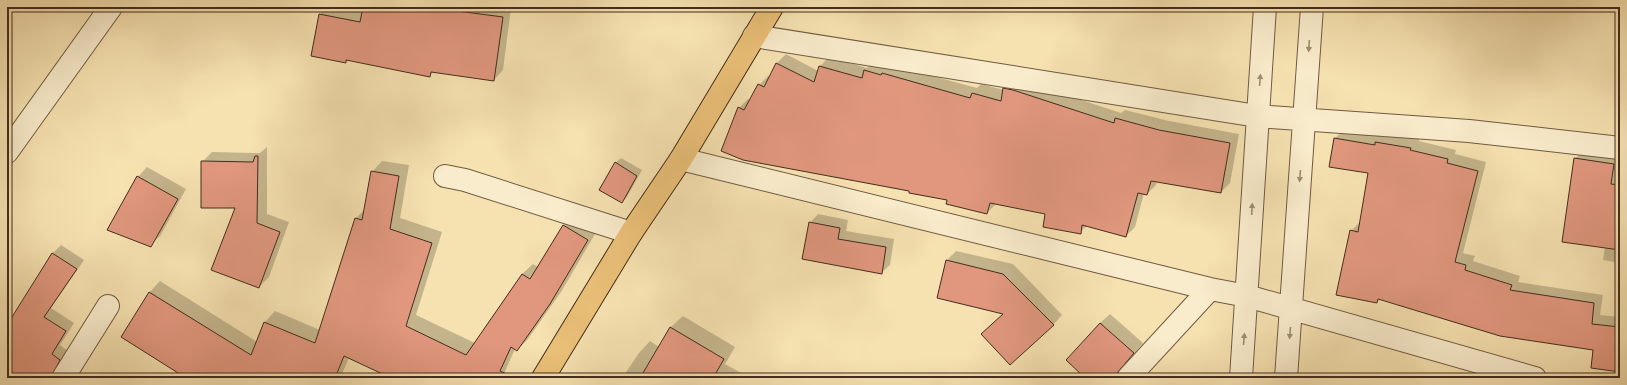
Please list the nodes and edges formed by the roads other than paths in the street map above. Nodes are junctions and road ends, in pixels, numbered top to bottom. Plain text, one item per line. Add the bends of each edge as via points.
1 (111, 7) edge
2 (772, 7) edge
3 (1265, 7) edge
4 (1312, 7) edge
5 (754, 36) junction
6 (1257, 116) junction
7 (1304, 120) junction
8 (1620, 148) edge
9 (7, 152) edge
10 (681, 159) junction
11 (445, 176) dead end
12 (631, 233) junction
13 (1210, 289) junction
14 (1247, 296) junction
15 (108, 306) dead end
16 (1292, 307) junction
17 (63, 378) edge
18 (543, 378) edge
19 (1128, 378) edge
20 (1241, 378) edge
21 (1286, 378) edge
22 (1535, 378) edge

1 - 9 street
2 - 5 main road
6 -> 3 street
4 -> 7 street
5 - 6 street
5 - 10 main road
6 - 7 street
14 -> 6 street
7 - 8 street via 1468,131
7 -> 16 street
10 - 12 main road
10 - 13 street
11 - 12 street via 466,180
12 - 18 main road
13 - 14 street
13 - 19 street
14 - 16 street
20 -> 14 street
15 - 17 street
16 -> 21 street
16 - 22 street

